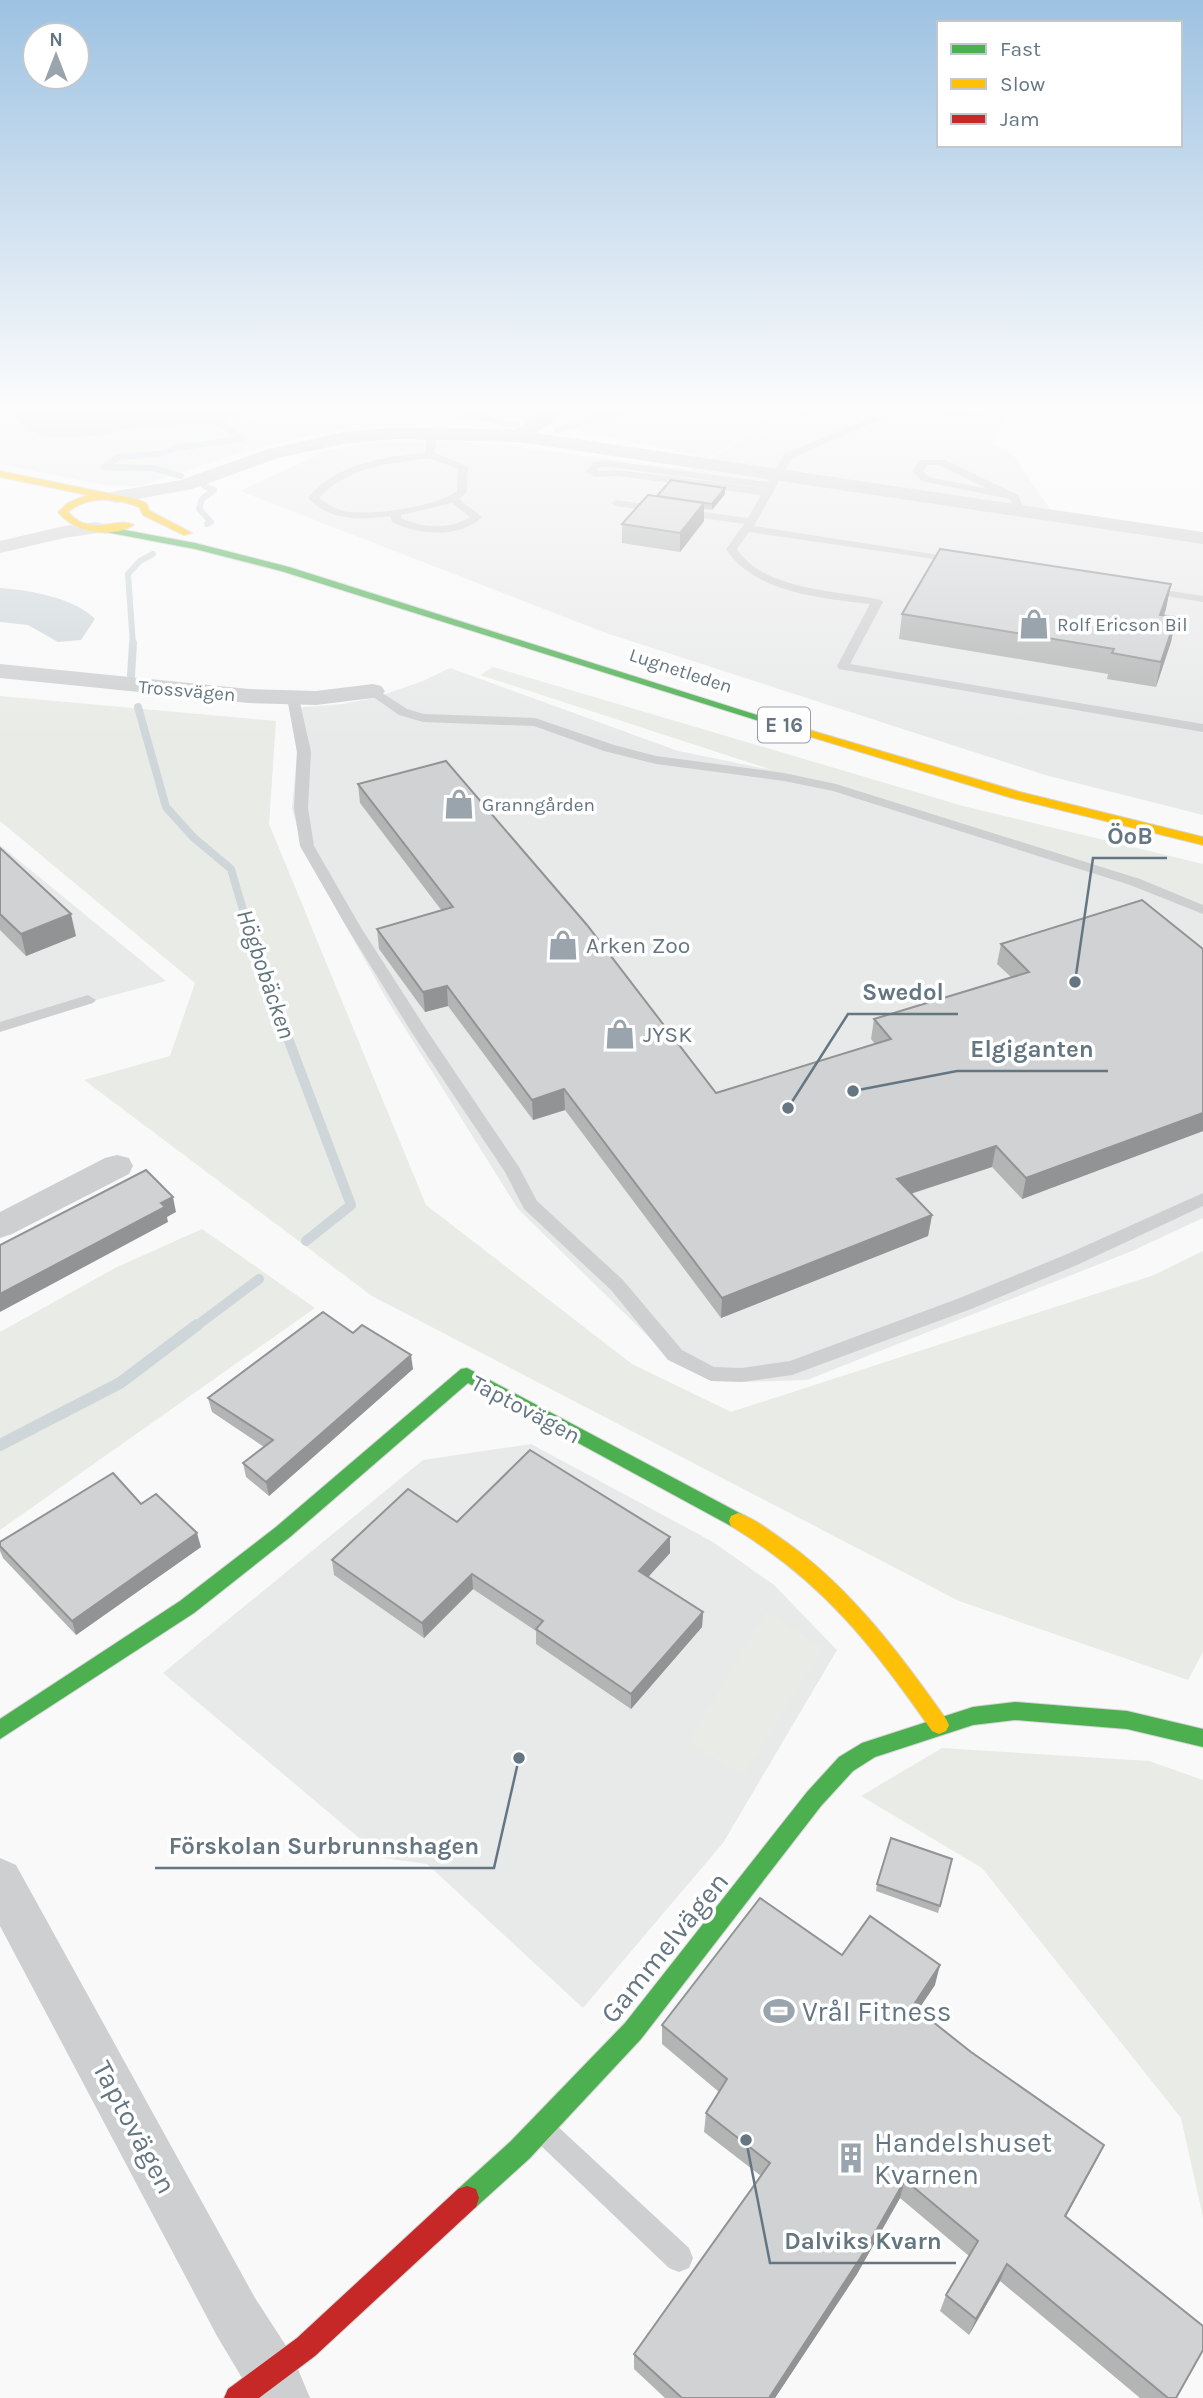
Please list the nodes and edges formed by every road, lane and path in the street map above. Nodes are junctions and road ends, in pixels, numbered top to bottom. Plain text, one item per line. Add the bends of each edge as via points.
1 (59, 515) edge
2 (66, 515) edge
3 (144, 515) edge
4 (152, 515) edge
5 (395, 515) edge
6 (474, 515) edge
7 (688, 515) edge
8 (755, 515) edge
9 (1077, 515) edge
10 (749, 525) junction
11 (100, 529) junction
12 (1203, 538) edge
13 (6, 545) edge
14 (971, 563) edge
15 (271, 565) junction
16 (1137, 589) edge
17 (1203, 599) edge
18 (0, 671) edge
19 (373, 691) joint
20 (293, 698) junction
21 (1203, 728) edge
22 (1203, 841) edge
23 (1203, 909) edge
24 (88, 1000) dead end
25 (0, 1027) edge
26 (117, 1166) dead end
27 (1203, 1199) edge
28 (0, 1226) edge
29 (939, 1725) junction
30 (0, 1730) edge
31 (1203, 1738) edge
32 (0, 1880) edge
33 (540, 2128) junction
34 (679, 2258) dead end
35 (263, 2390) edge

1 - 13 street
2 - 11 main road, E 16 via 73,523
3 - 11 main road via 134,524
4 - 15 main road, Lugnetleden / E 16
5 - 6 lane via 396,520 414,528 458,525 477,517
7 - 10 lane
8 - 10 lane
9 - 12 street
10 - 14 lane
10 - 21 lane via 731,549 742,565 771,579 877,603 843,666
11 - 13 street
11 - 15 main road, Lugnetleden / E 16 via 138,533
15 - 22 main road, Lugnetleden / E 16 via 977,783
16 - 17 lane
18 - 20 street, Trossvägen
19 - 20 street, Trossvägen
19 - 23 lane via 403,712 423,718 535,722 609,748 680,765 836,788 1135,882
20 - 27 lane via 304,752 301,808 307,846 353,926 513,1171 530,1205 617,1284 675,1354 711,1374 792,1368 964,1304
24 - 25 lane
26 - 28 street
29 - 30 main road, Taptovägen via 867,1625 841,1597 758,1532 467,1374 187,1607
29 - 31 main road, Gammelvägen via 1015,1711 1128,1720
29 - 33 main road, Gammelvägen via 869,1750 846,1764 633,2031
32 - 35 street, Taptovägen via 236,2317
33 - 34 lane
33 - 35 main road, Gammelvägen

